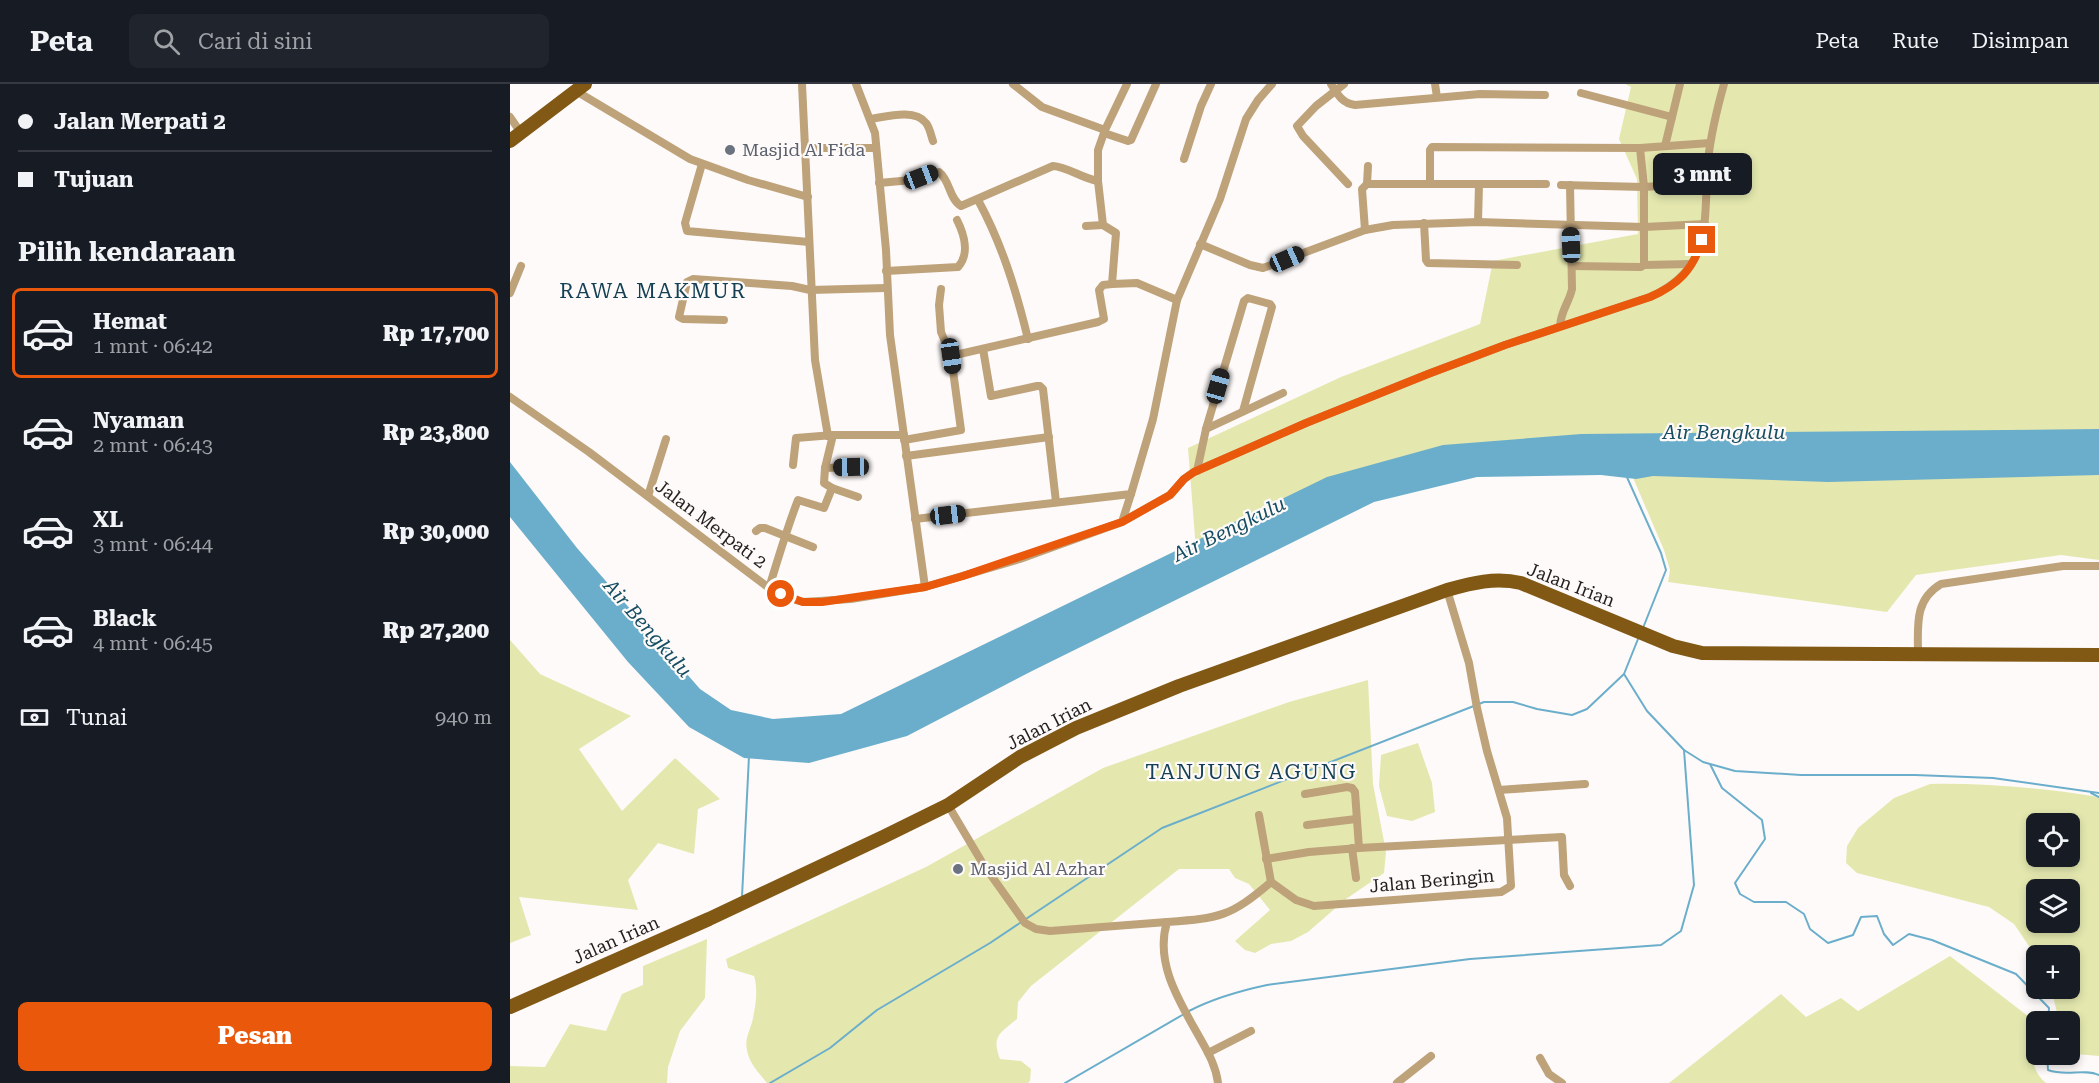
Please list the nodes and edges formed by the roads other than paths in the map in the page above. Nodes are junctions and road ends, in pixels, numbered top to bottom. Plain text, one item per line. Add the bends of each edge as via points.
1 (802, 84) edge
2 (856, 84) edge
3 (1013, 84) edge
4 (1127, 84) edge
5 (1156, 84) edge
6 (1211, 84) edge
7 (1272, 84) edge
8 (1344, 84) edge
9 (1435, 84) edge
10 (1680, 84) edge
11 (1724, 84) edge
12 (580, 87) edge
13 (1333, 88) edge
14 (1581, 93) dead end
15 (1545, 95) dead end
16 (1437, 97) junction
17 (510, 117) edge
18 (1672, 117) junction
19 (870, 119) junction
20 (1105, 132) junction
21 (515, 137) edge
22 (933, 141) dead end
23 (1710, 143) junction
24 (1665, 146) junction
25 (804, 148) junction
26 (876, 148) junction
27 (1640, 148) junction
28 (1184, 159) dead end
29 (702, 164) junction
30 (1368, 166) dead end
31 (1098, 181) junction
32 (879, 183) junction
33 (1707, 183) junction
34 (1348, 184) dead end
35 (1368, 184) junction
36 (1430, 184) junction
37 (1479, 184) junction
38 (1546, 184) dead end
39 (1644, 187) junction
40 (808, 196) junction
41 (978, 200) junction
42 (957, 220) dead end
43 (1478, 222) junction
44 (1424, 224) junction
45 (1570, 224) junction
46 (1705, 224) junction
47 (1103, 225) junction
48 (1086, 226) dead end
49 (1644, 227) junction
50 (1365, 230) junction
51 (809, 242) junction
52 (1200, 244) junction
53 (1691, 264) junction
54 (1517, 265) dead end
55 (1644, 265) junction
56 (521, 266) dead end
57 (1572, 266) junction
58 (886, 271) junction
59 (1112, 284) junction
60 (886, 288) junction
61 (941, 289) dead end
62 (810, 290) junction
63 (510, 293) edge
64 (1177, 300) junction
65 (724, 320) dead end
66 (1560, 326) junction
67 (1028, 339) junction
68 (984, 349) junction
69 (951, 356) junction
70 (1283, 393) dead end
71 (510, 397) edge
72 (1243, 411) junction
73 (1206, 429) junction
74 (830, 436) junction
75 (904, 437) junction
76 (1049, 437) junction
77 (666, 439) dead end
78 (906, 456) junction
79 (793, 465) dead end
80 (851, 467) dead end
81 (825, 468) junction
82 (1197, 471) junction
83 (832, 488) junction
84 (1131, 494) junction
85 (648, 496) junction
86 (858, 497) dead end
87 (1056, 502) junction
88 (915, 519) junction
89 (1122, 522) junction
90 (756, 531) dead end
91 (787, 536) junction
92 (813, 547) dead end
93 (2099, 566) edge
94 (925, 587) junction
95 (769, 588) junction
96 (1447, 590) junction
97 (1918, 653) junction
98 (2099, 655) edge
99 (1585, 784) dead end
100 (1499, 790) junction
101 (1305, 794) dead end
102 (948, 805) junction
103 (1259, 815) dead end
104 (1356, 819) junction
105 (1307, 825) dead end
106 (1509, 840) junction
107 (1356, 848) junction
108 (1266, 859) junction
109 (1356, 878) dead end
110 (1270, 882) junction
111 (1570, 886) dead end
112 (1167, 922) junction
113 (510, 1007) edge
114 (1251, 1031) dead end
115 (1208, 1053) junction
116 (1431, 1056) dead end
117 (1540, 1058) dead end
118 (1218, 1083) edge
119 (1397, 1083) edge
120 (1562, 1083) edge

1 - 25 street
2 - 19 street
3 - 20 street via 1042,107
4 - 20 street
5 - 20 street via 1131,140
6 - 28 street
7 - 52 street via 1246,119 1220,199
8 - 13 street
9 - 16 street
10 - 18 street
11 - 23 street
12 - 21 main road
12 - 29 street
13 - 16 street via 1344,102 1355,105
13 - 34 street via 1297,128
14 - 18 street
15 - 16 street
17 - 21 street
18 - 24 street
19 - 22 street via 902,115 921,118
19 - 26 street
20 - 31 street via 1098,150
23 - 24 street
23 - 33 street
24 - 27 street
25 - 26 street
25 - 40 street
26 - 32 street
27 - 36 street via 1432,147
27 - 39 street
29 - 40 street
29 - 51 street via 685,223 687,231
30 - 35 street
31 - 41 street via 1053,166
31 - 47 street
32 - 41 street via 939,172 958,205
32 - 58 street
33 - 39 street
33 - 46 street
35 - 36 street
35 - 50 street via 1362,189
36 - 37 street
37 - 38 street
37 - 43 street
39 - 45 street via 1566,184
39 - 49 street
40 - 51 street
41 - 67 street via 1002,247
42 - 58 street via 965,244 963,261 958,267
43 - 44 street
43 - 45 street
44 - 50 street
44 - 54 street via 1428,263
45 - 49 street
45 - 57 street
46 - 49 street
46 - 53 street via 1700,248
47 - 48 street
47 - 59 street via 1116,233
49 - 55 street
50 - 52 street via 1263,268
51 - 62 street
52 - 64 street
53 - 55 street
53 - 66 street, Jalan Merpati 2 via 1664,291
55 - 57 street
56 - 63 street
57 - 66 street via 1572,289 1562,310
58 - 60 street
59 - 64 street via 1134,282
59 - 67 street via 1099,290 1102,320
60 - 62 street
60 - 75 street
61 - 69 street via 940,332
62 - 65 street via 693,279 687,282 679,317
62 - 74 street via 815,360
64 - 84 street via 1153,419
66 - 82 street, Jalan Merpati 2 via 1428,374
67 - 68 street
68 - 69 street
68 - 76 street via 991,396 1042,387
69 - 75 street via 962,430
70 - 72 street
71 - 85 street, Jalan Merpati 2
72 - 73 street
72 - 73 street via 1272,307 1270,303 1248,298
73 - 82 street
74 - 75 street
74 - 79 street via 796,438
74 - 81 street
75 - 78 street
76 - 78 street
76 - 87 street
77 - 85 street
78 - 88 street
80 - 81 street
81 - 83 street via 824,483
82 - 89 street, Jalan Merpati 2 via 1164,499
83 - 86 street
83 - 91 street via 824,508 798,500
84 - 87 street
84 - 89 street
85 - 95 street, Jalan Merpati 2
87 - 88 street
88 - 94 street
89 - 94 street, Jalan Merpati 2
90 - 91 street via 762,528
91 - 92 street
91 - 95 street
93 - 97 street via 2063,566 1941,584 1925,597 1919,610
94 - 95 street, Jalan Merpati 2 via 812,602 788,598
96 - 97 main road, Jalan Irian via 1488,581 1510,581 1673,646 1702,653
96 - 100 street, Jalan Beringin
96 - 102 main road, Jalan Irian via 1111,713 1020,757
97 - 98 main road
99 - 100 street
100 - 106 street, Jalan Beringin
101 - 104 street via 1350,787 1354,792
102 - 112 street via 1019,915 1036,929 1050,932
102 - 113 main road, Jalan Irian via 789,882
103 - 108 street
104 - 105 street
104 - 107 street
106 - 107 street
106 - 110 street, Jalan Beringin via 1511,886 1501,892 1314,906 1296,900
106 - 111 street via 1562,837 1564,875
107 - 108 street
107 - 109 street
108 - 110 street
110 - 112 street via 1230,912 1206,919
112 - 115 street via 1162,941 1164,959 1179,999
114 - 115 street
115 - 118 street
116 - 119 street
117 - 120 street via 1549,1074

